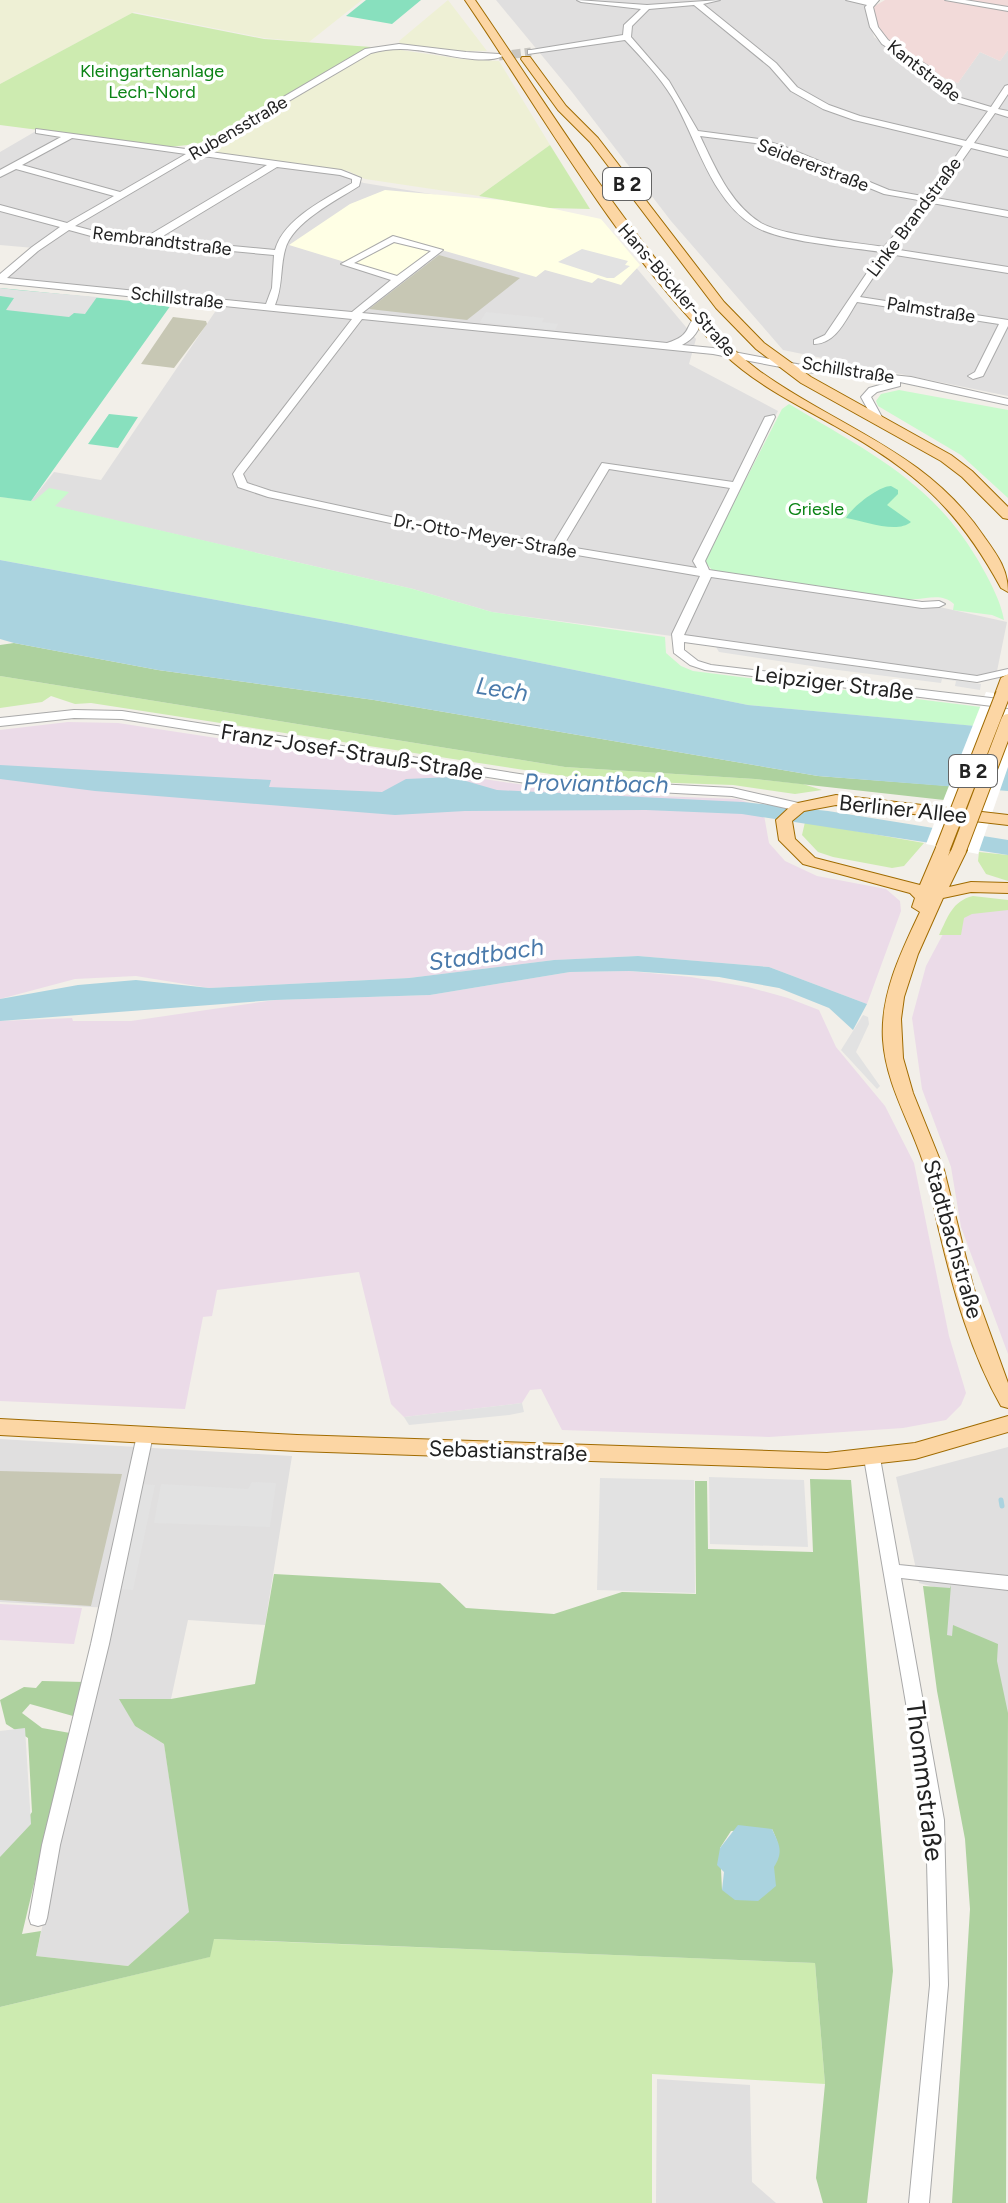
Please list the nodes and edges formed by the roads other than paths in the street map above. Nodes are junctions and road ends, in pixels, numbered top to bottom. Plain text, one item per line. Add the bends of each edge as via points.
1 (470, 0) edge
2 (481, 0) edge
3 (581, 0) edge
4 (716, 0) edge
5 (850, 0) edge
6 (949, 0) edge
7 (599, 1) edge
8 (872, 2) edge
9 (697, 3) junction
10 (647, 7) junction
11 (1008, 9) edge
12 (627, 37) junction
13 (531, 52) tunnel mouth
14 (499, 56) tunnel mouth
15 (1008, 88) edge
16 (992, 111) junction
17 (1008, 114) edge
18 (39, 131) dead end
19 (696, 133) junction
20 (69, 136) junction
21 (971, 143) junction
22 (193, 154) junction
23 (1008, 154) edge
24 (275, 164) junction
25 (15, 166) junction
26 (0, 174) edge
27 (120, 195) junction
28 (929, 201) junction
29 (0, 208) edge
30 (1008, 214) edge
31 (67, 227) junction
32 (147, 241) junction
33 (887, 250) junction
34 (279, 253) junction
35 (1008, 270) edge
36 (398, 279) junction
37 (0, 280) edge
38 (854, 299) junction
39 (269, 308) junction
40 (356, 317) junction
41 (698, 318) junction
42 (1006, 322) edge
43 (817, 342) dead end
44 (605, 343) junction
45 (664, 347) junction
46 (734, 356) junction
47 (780, 363) junction
48 (973, 376) dead end
49 (917, 381) junction
50 (1008, 402) edge
51 (770, 417) dead end
52 (878, 419) junction
53 (736, 486) junction
54 (1008, 515) edge
55 (556, 548) junction
56 (704, 573) junction
57 (1008, 588) edge
58 (939, 604) dead end
59 (677, 638) junction
60 (1007, 687) edge
61 (1008, 721) edge
62 (0, 722) edge
63 (799, 807) junction
64 (1008, 820) edge
65 (951, 849) junction
66 (943, 869) junction
67 (871, 876) junction
68 (1002, 887) edge
69 (932, 895) junction
70 (1008, 1401) edge
71 (1008, 1424) edge
72 (0, 1427) edge
73 (145, 1435) junction
74 (872, 1458) junction
75 (893, 1571) junction
76 (1008, 1583) edge
77 (38, 1918) dead end
78 (919, 2203) edge

1 - 41 main road, Hans-Böckler-Straße / B 2 via 615,218
2 - 47 main road, Hans-Böckler-Straße / B 2 via 720,305
3 - 7 street
4 - 9 street
5 - 8 street
6 - 11 street
7 - 10 street
8 - 16 street, Kantstraße via 874,27 885,42 925,68 958,100
9 - 10 street
9 - 21 street via 806,97 854,117
10 - 12 street via 628,25
12 - 13 street
12 - 19 street via 669,86
14 - 22 street, Rubensstraße via 375,49
15 - 16 street, Linke Brandstraße
16 - 17 street, Kantstraße
16 - 21 street, Linke Brandstraße
18 - 20 street
19 - 28 street, Seidererstraße via 767,144 873,188
19 - 33 street via 722,186 762,228
20 - 22 street
20 - 25 street
21 - 23 street
21 - 28 street, Linke Brandstraße
22 - 24 street
22 - 27 street, Rubensstraße
24 - 32 street
24 - 34 street via 348,174 357,180 290,230
25 - 26 street
25 - 27 street
27 - 31 street, Rubensstraße
28 - 30 street, Seidererstraße
28 - 33 street, Linke Brandstraße
29 - 31 street, Rembrandtstraße
31 - 32 street, Rembrandtstraße
31 - 37 street, Rubensstraße
32 - 34 street, Rembrandtstraße
33 - 35 street
33 - 38 street, Linke Brandstraße
34 - 39 street via 280,276
36 - 36 street via 385,275 346,264 393,239 438,250
36 - 40 street
37 - 39 street, Schillstraße
38 - 42 street, Palmstraße
38 - 43 street, Linke Brandstraße via 829,337
39 - 40 street, Schillstraße
40 - 44 street, Schillstraße
40 - 55 street, Dr.-Otto-Meyer-Straße via 238,474 242,485 382,519
41 - 45 street via 688,339
41 - 46 main road, Hans-Böckler-Straße / B 2
42 - 48 street via 979,374
44 - 45 street, Schillstraße
44 - 46 street, Schillstraße via 715,359
45 - 46 street, Schillstraße
46 - 47 street, Schillstraße
46 - 57 main road, Hans-Böckler-Straße / B 2 via 933,486 973,530
47 - 49 street, Schillstraße
47 - 52 main road, Hans-Böckler-Straße / B 2
49 - 50 street, Schillstraße
49 - 52 street via 869,394 866,401
51 - 53 street
52 - 54 main road, Hans-Böckler-Straße / B 2 via 946,458
53 - 55 street via 606,465
53 - 56 street via 699,561
55 - 56 street, Dr.-Otto-Meyer-Straße
56 - 58 street, Dr.-Otto-Meyer-Straße
56 - 59 street
59 - 60 street, Leipziger Straße
59 - 60 street, Leipziger Straße via 684,657 709,668
60 - 65 main road, B 2, bridge
61 - 65 main road, B 2, bridge
62 - 63 street, Franz-Josef-Strauß-Straße via 122,715 545,782 732,792
63 - 64 main road, Berliner Allee / B 2 via 836,800
63 - 67 main road via 784,820 787,840 799,855
65 - 66 main road, B 2
66 - 67 main road via 912,877
66 - 68 main road
66 - 69 main road, Stadtbachstraße
67 - 69 main road
68 - 69 main road
69 - 70 main road, Stadtbachstraße via 892,1020 897,1077 933,1164 962,1278
71 - 74 main road, Sebastianstraße
72 - 73 main road, Sebastianstraße
73 - 74 main road, Sebastianstraße via 721,1458
73 - 77 street
74 - 75 street, Thommstraße
75 - 76 street
75 - 78 street, Thommstraße via 935,1820 939,1985

